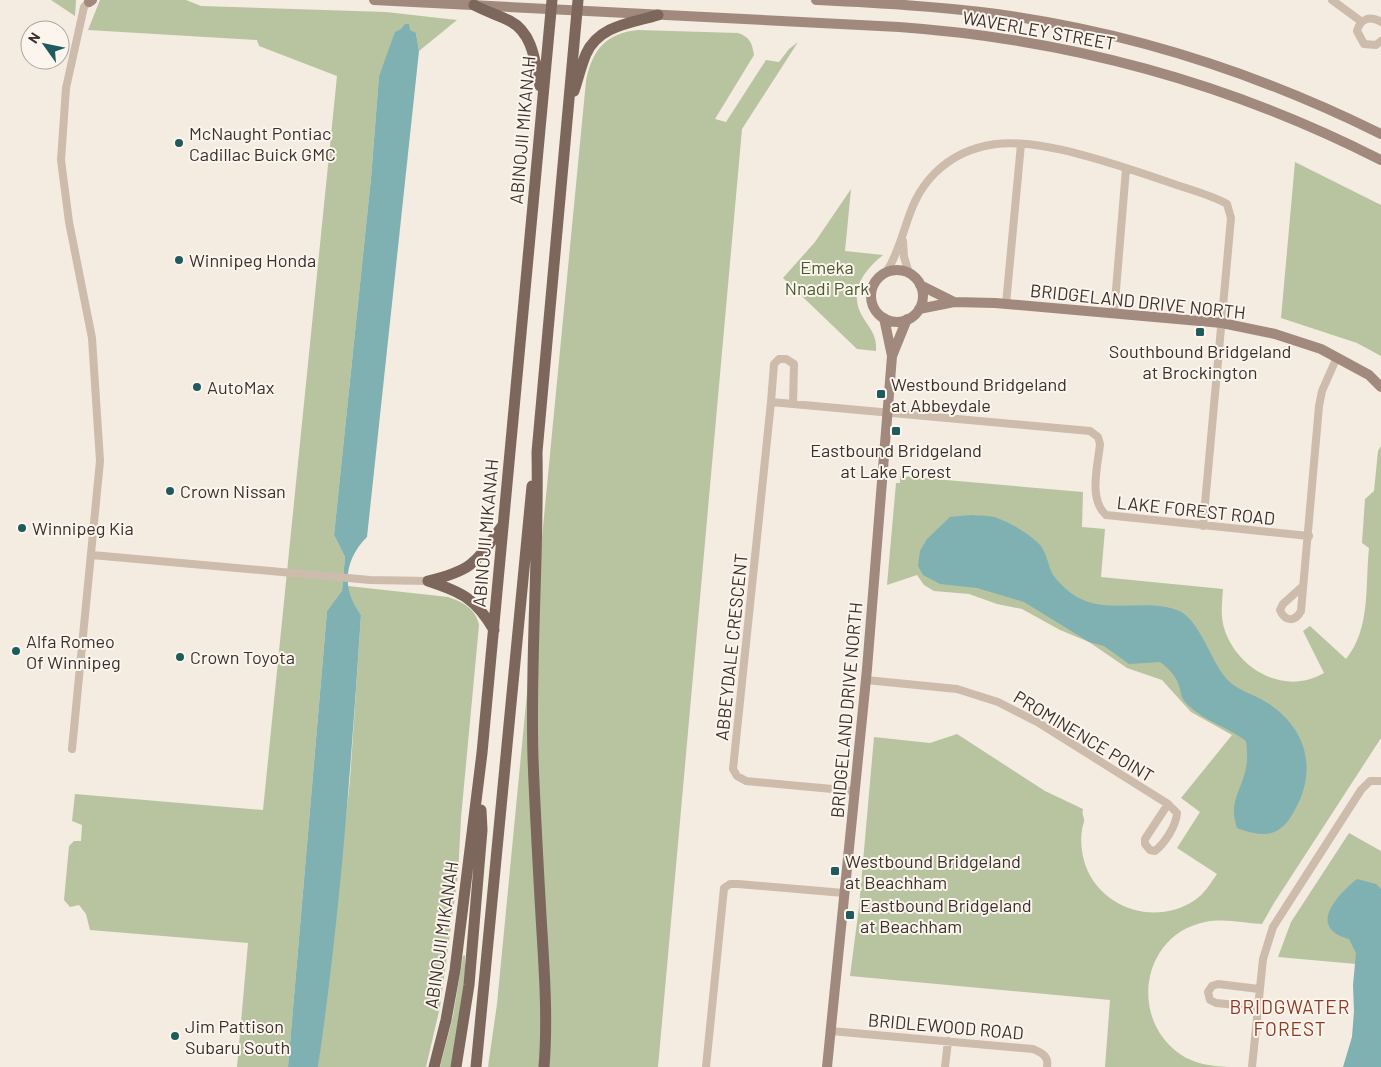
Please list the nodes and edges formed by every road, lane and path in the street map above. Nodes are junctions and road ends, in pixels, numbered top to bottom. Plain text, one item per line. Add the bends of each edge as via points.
1 (374, 0) edge
2 (816, 0) edge
3 (1332, 0) edge
4 (87, 2) edge
5 (551, 5) edge
6 (578, 5) edge
7 (474, 6) junction
8 (658, 15) junction
9 (1362, 22) junction
10 (1381, 22) edge
11 (1381, 41) edge
12 (543, 100) junction
13 (569, 104) junction
14 (1381, 134) edge
15 (1021, 144) junction
16 (1381, 160) edge
17 (1126, 169) junction
18 (903, 236) junction
19 (887, 271) junction
20 (909, 273) junction
21 (920, 285) junction
22 (954, 302) junction
23 (1006, 304) junction
24 (919, 309) junction
25 (1114, 314) junction
26 (884, 318) junction
27 (907, 319) junction
28 (1222, 323) junction
29 (892, 356) junction
30 (1338, 357) junction
31 (1369, 375) junction
32 (1381, 376) edge
33 (1381, 387) edge
34 (771, 402) junction
35 (793, 404) junction
36 (888, 413) junction
37 (537, 452) junction
38 (504, 524) junction
39 (1203, 526) junction
40 (1309, 536) junction
41 (92, 554) junction
42 (428, 581) junction
43 (1303, 586) dead end
44 (494, 630) junction
45 (866, 680) junction
46 (72, 749) dead end
47 (479, 780) junction
48 (1381, 781) edge
49 (854, 791) junction
50 (1168, 804) junction
51 (844, 893) junction
52 (1259, 988) junction
53 (1257, 1007) junction
54 (830, 1031) junction
55 (948, 1042) junction
56 (434, 1067) edge
57 (456, 1067) edge
58 (476, 1067) edge
59 (544, 1067) edge
60 (706, 1067) edge
61 (827, 1067) edge
62 (945, 1067) edge
63 (1048, 1067) edge
64 (1252, 1067) edge

1 - 7 main road, WAVERLEY STREET
2 - 14 main road, WAVERLEY STREET via 961,9 1042,21 1116,37 1178,53 1261,81
3 - 9 street
4 - 41 street via 66,88 61,160 69,222 92,338 97,395 100,461
5 - 6 main road, WAVERLEY STREET
5 - 7 main road, WAVERLEY STREET
5 - 12 main road, ABINOJII MIKANAH
6 - 8 main road, WAVERLEY STREET
6 - 13 main road
7 - 12 main road via 521,29 533,52
8 - 13 main road via 618,26 599,37 586,55
8 - 16 main road, WAVERLEY STREET via 932,29 1057,47 1156,70 1232,94 1307,124
9 - 10 street via 1370,18
9 - 11 street via 1358,31 1360,40 1368,45
12 - 38 main road, ABINOJII MIKANAH
13 - 37 main road
15 - 17 street
15 - 18 street via 978,148 962,154 935,173 914,200
15 - 23 street
17 - 25 street
17 - 28 street via 1216,199 1230,208
18 - 19 street
18 - 20 street
19 - 20 main road
19 - 26 main road via 876,280 871,294 874,308
20 - 21 main road
21 - 22 main road, BRIDGELAND DRIVE NORTH
21 - 24 main road via 922,301
22 - 23 main road, BRIDGELAND DRIVE NORTH
22 - 24 main road, BRIDGELAND DRIVE NORTH
23 - 25 main road, BRIDGELAND DRIVE NORTH
24 - 27 main road
25 - 28 main road, BRIDGELAND DRIVE NORTH
26 - 27 main road
26 - 29 main road, BRIDGELAND DRIVE NORTH
27 - 29 main road, BRIDGELAND DRIVE NORTH
28 - 30 main road, BRIDGELAND DRIVE NORTH via 1275,334
28 - 39 street
29 - 36 main road, BRIDGELAND DRIVE NORTH
30 - 31 main road, BRIDGELAND DRIVE NORTH
30 - 40 street via 1324,384 1319,406
31 - 32 main road, BRIDGELAND DRIVE NORTH
31 - 33 main road, BRIDGELAND DRIVE NORTH
34 - 35 street
34 - 35 street, ABBEYDALE CRESCENT via 774,364 779,359 786,359 794,364
34 - 49 street, ABBEYDALE CRESCENT via 733,769 746,781
35 - 36 street
36 - 39 street, LAKE FOREST ROAD via 1095,433 1100,444 1096,496 1099,509 1106,515
36 - 45 main road, BRIDGELAND DRIVE NORTH
37 - 58 main road
37 - 59 main road via 532,728 546,991
38 - 42 main road via 467,568
38 - 44 main road, ABINOJII MIKANAH
39 - 40 street, LAKE FOREST ROAD
40 - 43 street
41 - 42 street via 370,580
41 - 46 street
42 - 44 main road via 469,598
44 - 47 main road, ABINOJII MIKANAH
45 - 49 main road, BRIDGELAND DRIVE NORTH
45 - 50 street, PROMINENCE POINT via 957,689 998,702 1039,723
47 - 56 main road, ABINOJII MIKANAH via 454,978
47 - 57 main road via 482,830 469,986
48 - 52 street via 1370,781 1361,790 1282,909 1263,959
49 - 51 main road, BRIDGELAND DRIVE NORTH
50 - 50 street via 1175,809 1177,818 1160,847 1150,850 1145,839
51 - 54 main road, BRIDGELAND DRIVE NORTH
51 - 60 street via 738,884 724,888
52 - 53 street
52 - 53 street via 1218,984 1208,992 1210,1000 1216,1003
53 - 64 street
54 - 55 street, BRIDLEWOOD ROAD
54 - 61 main road, BRIDGELAND DRIVE NORTH
55 - 62 street
55 - 63 street, BRIDLEWOOD ROAD via 1033,1050 1044,1054

